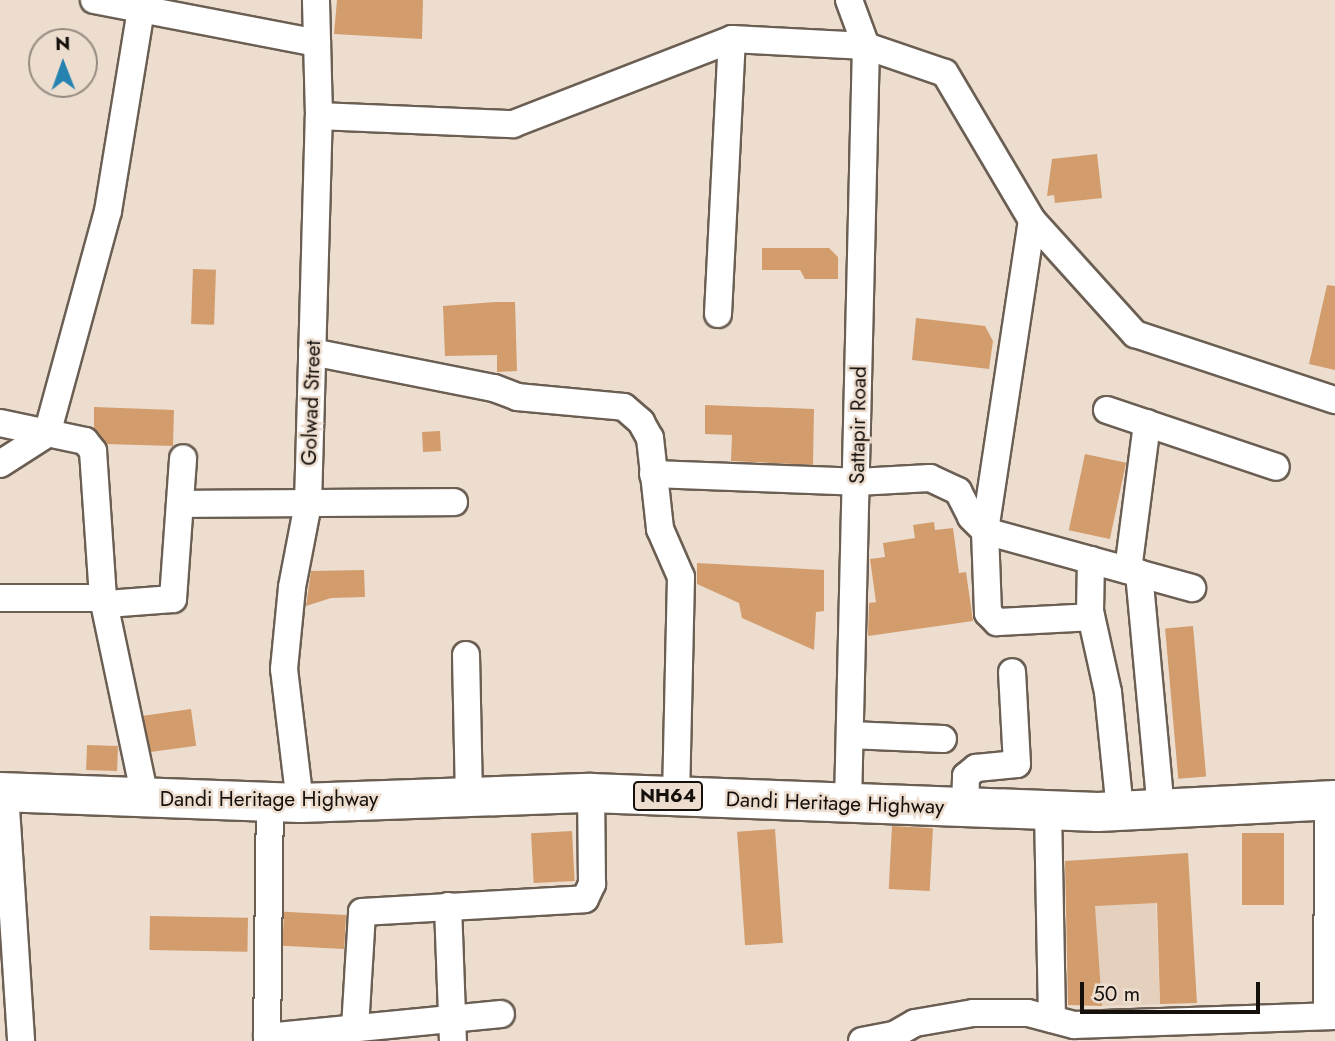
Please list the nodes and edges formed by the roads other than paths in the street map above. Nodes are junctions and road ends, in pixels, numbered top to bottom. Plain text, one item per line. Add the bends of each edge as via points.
1 (94, 0) edge
2 (316, 0) edge
3 (849, 0) edge
4 (141, 9) junction
5 (732, 39) junction
6 (317, 43) junction
7 (866, 46) junction
8 (319, 116) junction
9 (1032, 219) junction
10 (718, 314) dead end
11 (312, 352) junction
12 (1335, 400) edge
13 (1107, 410) dead end
14 (0, 423) edge
15 (1147, 423) junction
16 (47, 434) junction
17 (183, 458) dead end
18 (0, 464) edge
19 (1276, 467) dead end
20 (653, 474) junction
21 (857, 482) junction
22 (454, 502) dead end
23 (180, 504) junction
24 (308, 505) junction
25 (985, 531) junction
26 (1091, 560) junction
27 (1134, 572) junction
28 (1192, 588) dead end
29 (0, 598) edge
30 (105, 601) junction
31 (1091, 617) junction
32 (466, 655) dead end
33 (1012, 672) dead end
34 (850, 735) junction
35 (943, 739) dead end
36 (3, 792) edge
37 (591, 793) junction
38 (469, 796) junction
39 (676, 796) junction
40 (145, 798) junction
41 (1331, 800) edge
42 (285, 802) junction
43 (848, 803) junction
44 (965, 807) junction
45 (1160, 809) junction
46 (1048, 810) junction
47 (1120, 810) junction
48 (448, 906) junction
49 (501, 1014) dead end
50 (1331, 1016) edge
51 (1063, 1022) junction
52 (355, 1028) junction
53 (453, 1030) edge
54 (894, 1038) edge
55 (267, 1039) edge
56 (21, 1041) edge
57 (862, 1041) edge
58 (1098, 1041) edge

1 - 4 street
2 - 6 street, Golwad Street
3 - 7 street
4 - 6 street
4 - 16 street via 108,211
5 - 7 street
5 - 8 street via 513,124
5 - 10 street
6 - 8 street, Golwad Street
7 - 9 street via 945,73
7 - 21 street, Sattapir Road
8 - 11 street, Golwad Street
9 - 12 street via 1135,334
9 - 25 street
11 - 20 street via 494,388 517,397 624,407 650,438
11 - 24 street, Golwad Street
13 - 15 street
14 - 16 street
15 - 19 street
15 - 27 street
16 - 18 street
16 - 30 street via 85,441 93,451
17 - 23 street
20 - 21 street
20 - 39 street via 660,529 681,577
21 - 25 street via 945,481 958,491 971,517
21 - 34 street, Sattapir Road
22 - 24 street
23 - 24 street
23 - 30 street via 173,599
24 - 42 street, Golwad Street via 292,587 284,668
25 - 26 street
25 - 31 street via 991,619
26 - 27 street
26 - 31 street
27 - 28 street
27 - 45 street
29 - 30 street
30 - 40 street
31 - 47 street via 1108,692
32 - 38 street
33 - 44 street via 1017,764 976,768 966,776
34 - 35 street
34 - 43 street, Sattapir Road
36 - 40 highway, Dandi Heritage Highway / NH64
36 - 56 street
37 - 38 highway, Dandi Heritage Highway / NH64
37 - 39 highway, Dandi Heritage Highway / NH64
37 - 48 street via 592,884 584,899
38 - 42 highway, Dandi Heritage Highway / NH64
39 - 43 highway, Dandi Heritage Highway / NH64
40 - 42 highway, Dandi Heritage Highway / NH64
41 - 45 highway, Dandi Heritage Highway / NH64
41 - 50 street
42 - 55 street, Golwad Street
43 - 44 highway, Dandi Heritage Highway / NH64
44 - 46 highway, Dandi Heritage Highway / NH64
45 - 47 highway, Dandi Heritage Highway / NH64
46 - 47 highway, Dandi Heritage Highway / NH64
46 - 51 street
48 - 52 street via 362,912
48 - 53 street
49 - 53 street
50 - 51 street
51 - 54 street via 1028,1013 974,1013 915,1023
51 - 58 street
52 - 53 street
52 - 55 street
54 - 57 street

